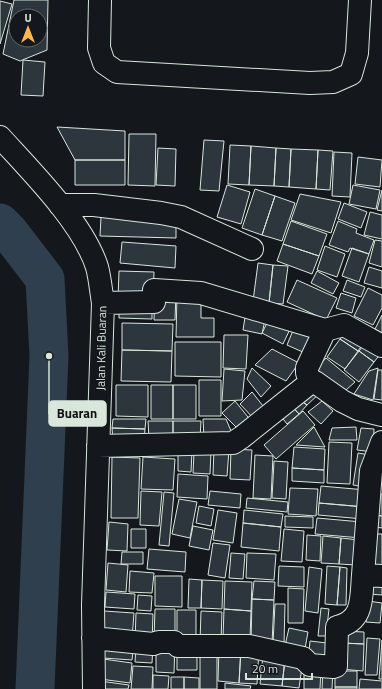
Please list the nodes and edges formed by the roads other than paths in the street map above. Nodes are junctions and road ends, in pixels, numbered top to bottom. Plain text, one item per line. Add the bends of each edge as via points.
1 (100, 0) edge
2 (360, 0) edge
3 (0, 137) edge
4 (60, 205) junction
5 (252, 249) dead end
6 (103, 303) junction
7 (325, 330) junction
8 (382, 346) edge
9 (310, 382) junction
10 (382, 415) edge
11 (382, 442) edge
12 (98, 446) junction
13 (373, 576) edge
14 (93, 638) junction
15 (94, 689) edge

1 - 2 street via 99,48 104,63 117,72 310,83 333,82 351,74 357,53
3 - 4 street, Jalan Kali Buaran
4 - 5 street via 94,205 181,217
4 - 6 street, Jalan Kali Buaran via 82,236 96,266
6 - 7 street via 154,302 154,290 201,293
6 - 12 street, Jalan Kali Buaran
7 - 8 street via 344,325
7 - 9 street via 307,368
9 - 10 street via 315,382 358,409
9 - 12 street via 242,438 232,443
11 - 13 street via 371,471
12 - 14 street, Jalan Kali Buaran
13 - 14 street via 356,616 346,625 337,627 336,666 333,667 310,666 303,658 249,646 178,646 174,642 153,644
14 - 15 street, Jalan Kali Buaran

